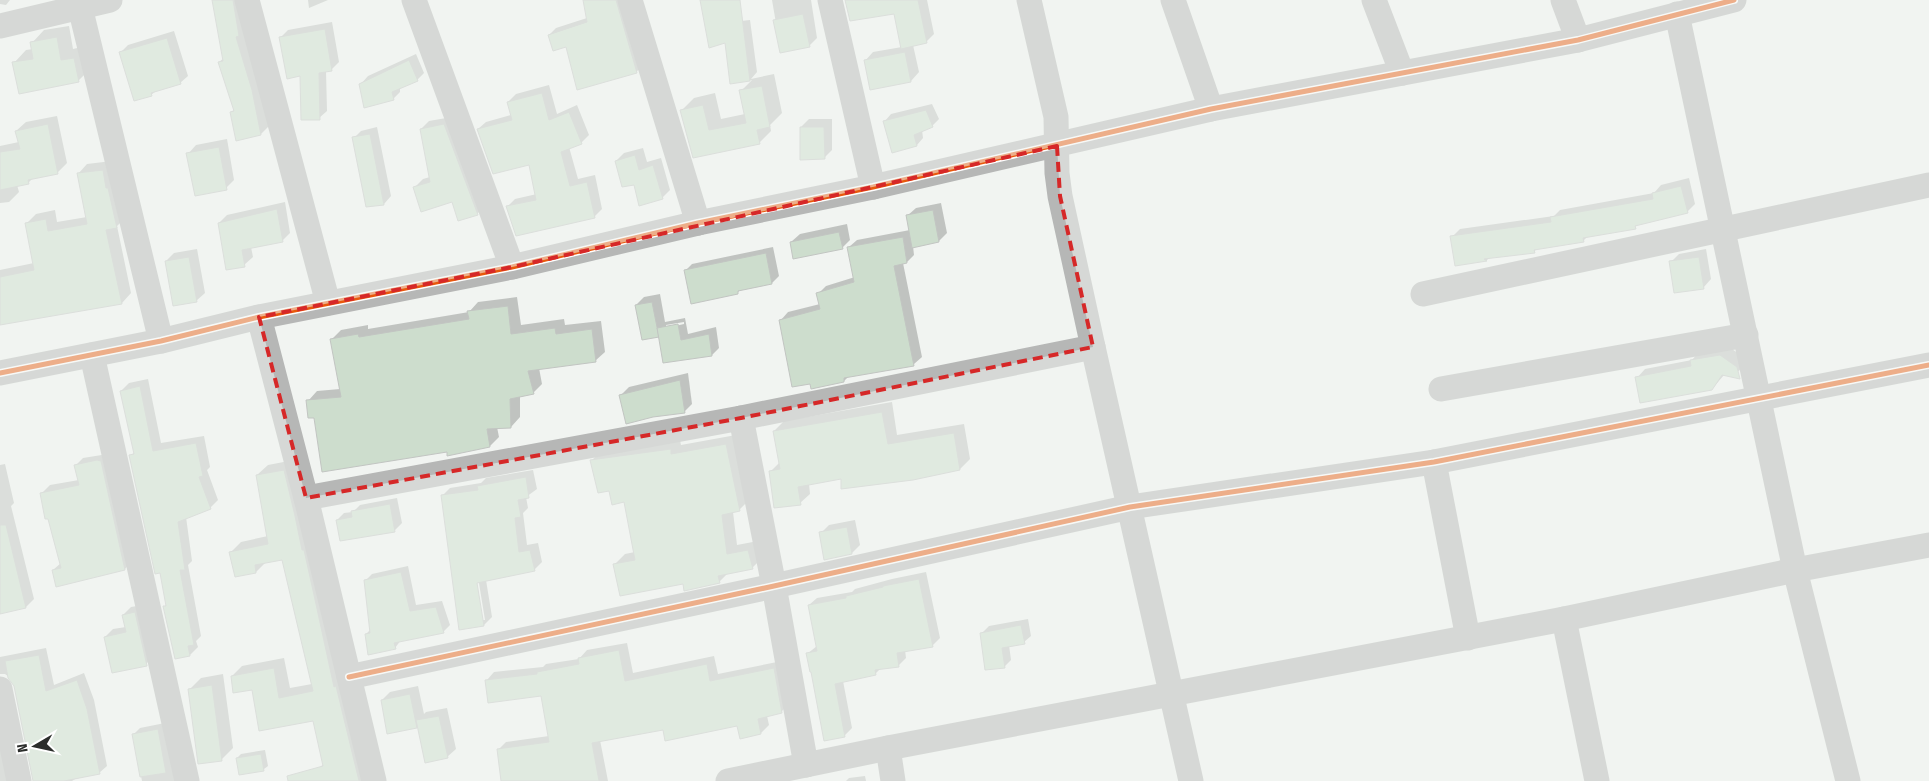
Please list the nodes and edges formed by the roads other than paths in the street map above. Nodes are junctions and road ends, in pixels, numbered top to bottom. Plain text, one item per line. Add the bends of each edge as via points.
1 (110, 0) edge
2 (247, 0) edge
3 (414, 0) edge
4 (630, 0) edge
5 (830, 0) edge
6 (1029, 0) edge
7 (1173, 0) edge
8 (1374, 0) edge
9 (1563, 0) edge
10 (1734, 0) edge
11 (80, 7) junction
12 (34, 9) edge
13 (1678, 14) junction
14 (0, 26) edge
15 (1578, 40) junction
16 (1402, 74) junction
17 (1211, 110) junction
18 (1057, 146) junction
19 (1929, 185) edge
20 (873, 188) junction
21 (698, 222) junction
22 (1724, 230) junction
23 (512, 266) junction
24 (1423, 294) dead end
25 (328, 303) junction
26 (259, 317) junction
27 (1746, 335) junction
28 (161, 341) junction
29 (1093, 347) junction
30 (92, 355) junction
31 (1929, 365) edge
32 (0, 373) edge
33 (1441, 389) dead end
34 (1759, 398) junction
35 (741, 418) junction
36 (1434, 462) junction
37 (306, 498) junction
38 (1130, 507) junction
39 (1929, 545) edge
40 (1795, 570) junction
41 (774, 586) junction
42 (1564, 619) junction
43 (1468, 638) junction
44 (349, 677) junction
45 (0, 689) edge
46 (1171, 694) junction
47 (888, 748) junction
48 (806, 765) junction
49 (20, 781) edge
50 (187, 781) edge
51 (374, 781) edge
52 (728, 781) edge
53 (893, 781) edge
54 (1191, 781) edge
55 (1597, 781) edge
56 (1848, 781) edge

1 - 11 street
2 - 25 street
3 - 23 street
4 - 21 street
5 - 20 street
6 - 18 street via 1053,100
7 - 17 street
8 - 16 street
9 - 15 street
10 - 13 street
11 - 12 street
11 - 28 street
12 - 14 street
13 - 15 street
13 - 22 street
15 - 16 street
16 - 17 street
17 - 18 street
18 - 20 street
18 - 29 street via 1060,196
19 - 22 street
20 - 21 street
21 - 23 street
22 - 24 street
22 - 27 street
23 - 25 street
25 - 26 street
26 - 28 street
26 - 37 street
27 - 33 street
27 - 34 street
28 - 30 street
29 - 35 street
29 - 38 street
30 - 32 street
30 - 50 street
31 - 34 street
34 - 36 street
34 - 40 street
35 - 37 street
35 - 41 street
36 - 38 street
36 - 43 street
37 - 44 street
38 - 41 street
38 - 46 street
39 - 40 street
40 - 42 street
40 - 56 street
41 - 44 street
41 - 48 street
42 - 43 street
42 - 55 street
43 - 46 street
44 - 51 street
45 - 49 street
46 - 47 street
46 - 54 street
47 - 48 street
47 - 53 street
48 - 52 street

